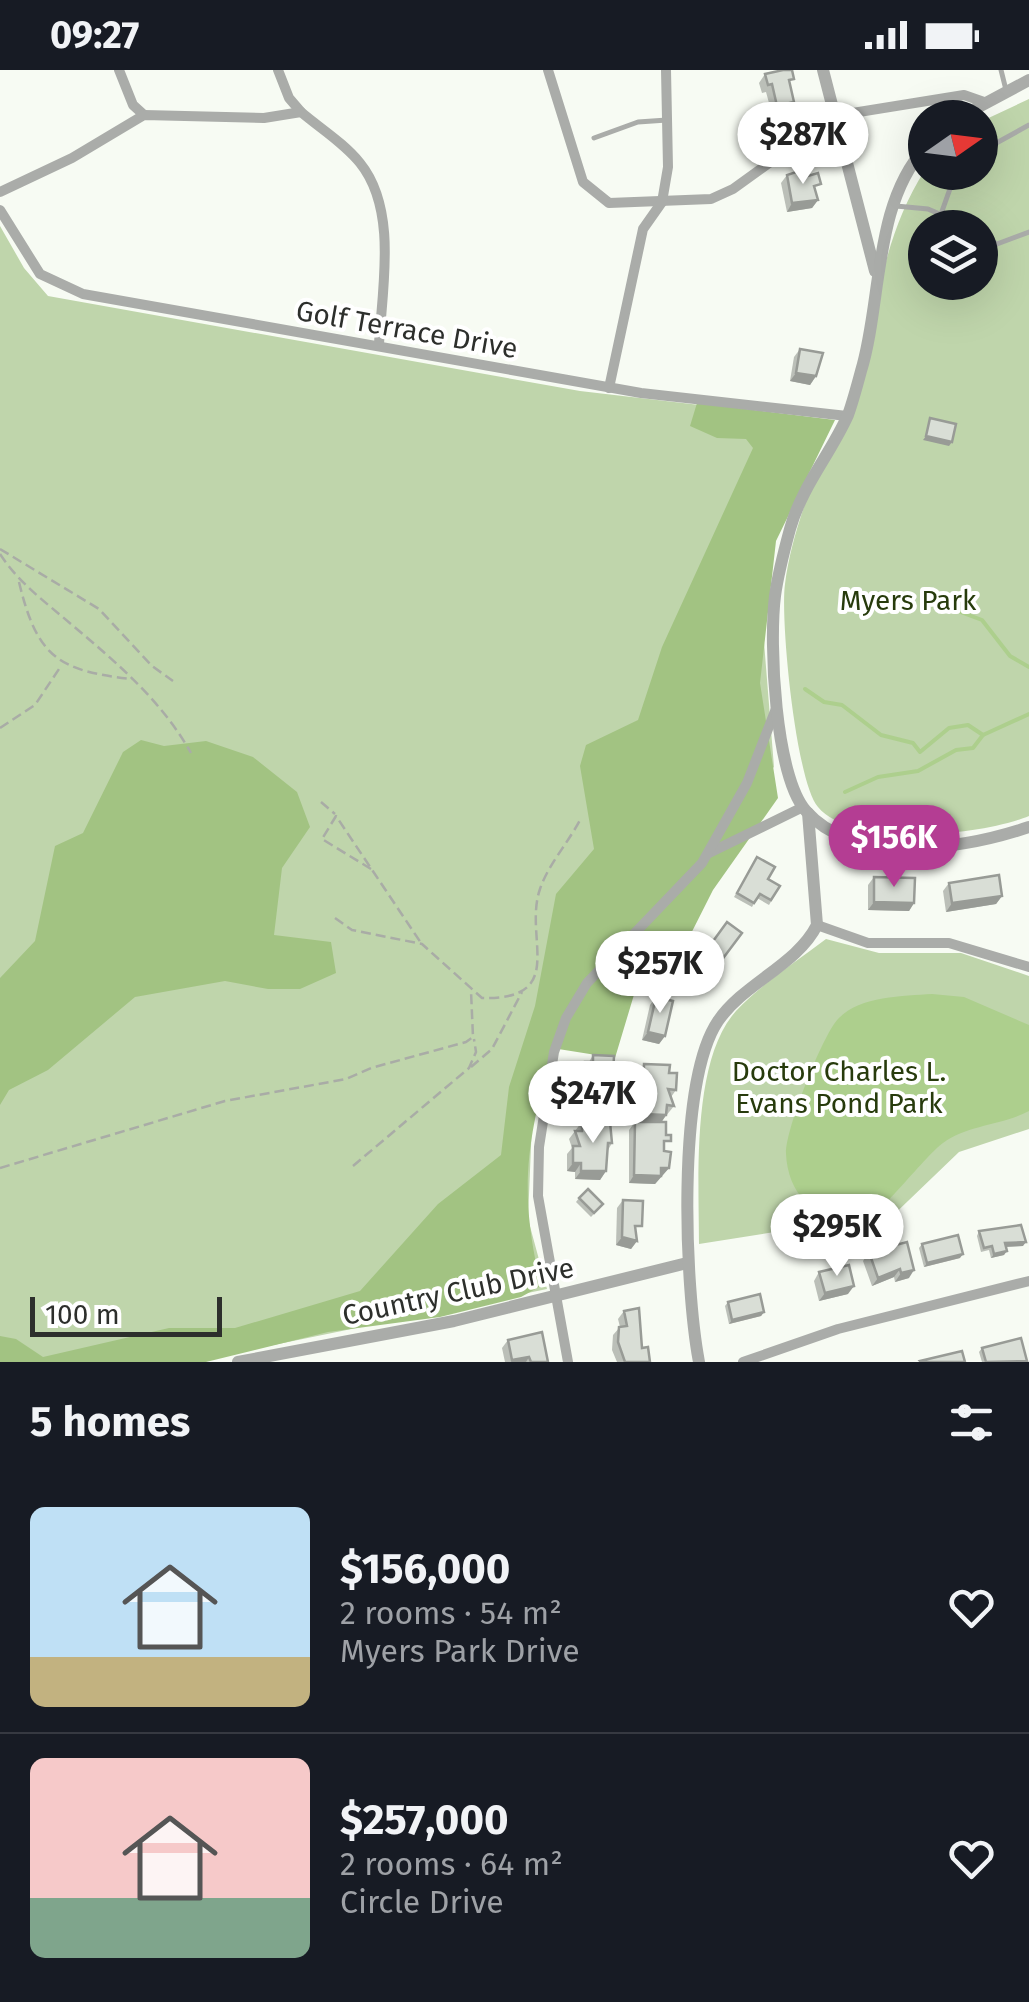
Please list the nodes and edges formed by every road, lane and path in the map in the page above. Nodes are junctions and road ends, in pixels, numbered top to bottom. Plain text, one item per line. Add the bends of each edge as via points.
1 (118, 70) edge
2 (278, 70) edge
3 (548, 70) edge
4 (666, 70) edge
5 (823, 70) edge
6 (1001, 70) edge
7 (1029, 80) edge
8 (1006, 90) junction
9 (933, 100) edge
10 (978, 100) edge
11 (988, 100) edge
12 (908, 104) edge
13 (301, 112) junction
14 (144, 115) junction
15 (834, 116) junction
16 (667, 120) junction
17 (1029, 125) edge
18 (594, 138) dead end
19 (998, 142) edge
20 (908, 176) edge
21 (0, 192) edge
22 (662, 202) junction
23 (896, 206) junction
24 (0, 210) edge
25 (918, 210) edge
26 (1029, 232) edge
27 (998, 244) edge
28 (876, 273) junction
29 (379, 344) junction
30 (610, 388) junction
31 (847, 416) junction
32 (0, 551) edge
33 (19, 582) junction
34 (62, 665) junction
35 (134, 679) junction
36 (173, 681) dead end
37 (778, 700) junction
38 (0, 728) edge
39 (191, 753) dead end
40 (321, 802) dead end
41 (805, 810) junction
42 (336, 816) junction
43 (580, 820) dead end
44 (1029, 827) edge
45 (708, 854) junction
46 (371, 869) junction
47 (336, 918) dead end
48 (816, 925) junction
49 (422, 944) junction
50 (1029, 967) edge
51 (471, 991) junction
52 (523, 991) junction
53 (473, 1037) junction
54 (470, 1068) junction
55 (353, 1166) dead end
56 (0, 1168) edge
57 (687, 1263) junction
58 (1029, 1281) edge
59 (555, 1295) junction
60 (300, 1356) edge
61 (238, 1362) edge
62 (568, 1362) edge
63 (699, 1362) edge
64 (743, 1362) edge

1 - 14 street via 133,106
2 - 13 street
3 - 22 street via 574,158 592,193 610,203
4 - 16 street
5 - 15 street
6 - 8 lane
7 - 8 street
8 - 11 street
9 - 10 street
12 - 15 street
13 - 14 street via 264,118
13 - 29 street via 358,160 375,190 384,262
14 - 21 street
15 - 22 street via 733,189 710,199
15 - 28 street
16 - 18 lane via 638,122
16 - 22 street
17 - 19 lane
20 - 23 street
22 - 30 street via 642,230
23 - 25 lane
23 - 28 street
24 - 29 street, Golf Terrace Drive via 40,274 83,294
26 - 27 lane
28 - 31 street via 867,352
29 - 30 street, Golf Terrace Drive
30 - 31 street, Golf Terrace Drive
31 - 37 street via 805,486 790,527 775,595
32 - 33 path
32 - 36 path via 100,610
33 - 34 path via 26,613
33 - 35 path
34 - 35 path
34 - 38 path via 36,705
35 - 39 path via 170,717
37 - 41 street via 784,750
37 - 45 street via 747,783
40 - 42 path
41 - 44 street via 829,831 915,849 984,841
41 - 45 street
41 - 48 street
42 - 46 path
42 - 46 path via 322,839
43 - 52 path via 542,884 538,964
45 - 59 street via 587,984 554,1052 538,1196
46 - 49 path
47 - 49 path via 352,930
48 - 50 street via 868,943 949,943
48 - 57 street via 807,940 732,1001 708,1040 695,1100
49 - 51 path
51 - 52 path via 497,999
51 - 53 path
52 - 54 path via 492,1049
53 - 54 path
53 - 56 path via 346,1079 225,1101
54 - 55 path
57 - 59 street, Country Club Drive
57 - 63 street
58 - 64 street via 838,1328
59 - 60 street, Country Club Drive
59 - 62 street
60 - 61 street, Country Club Drive

